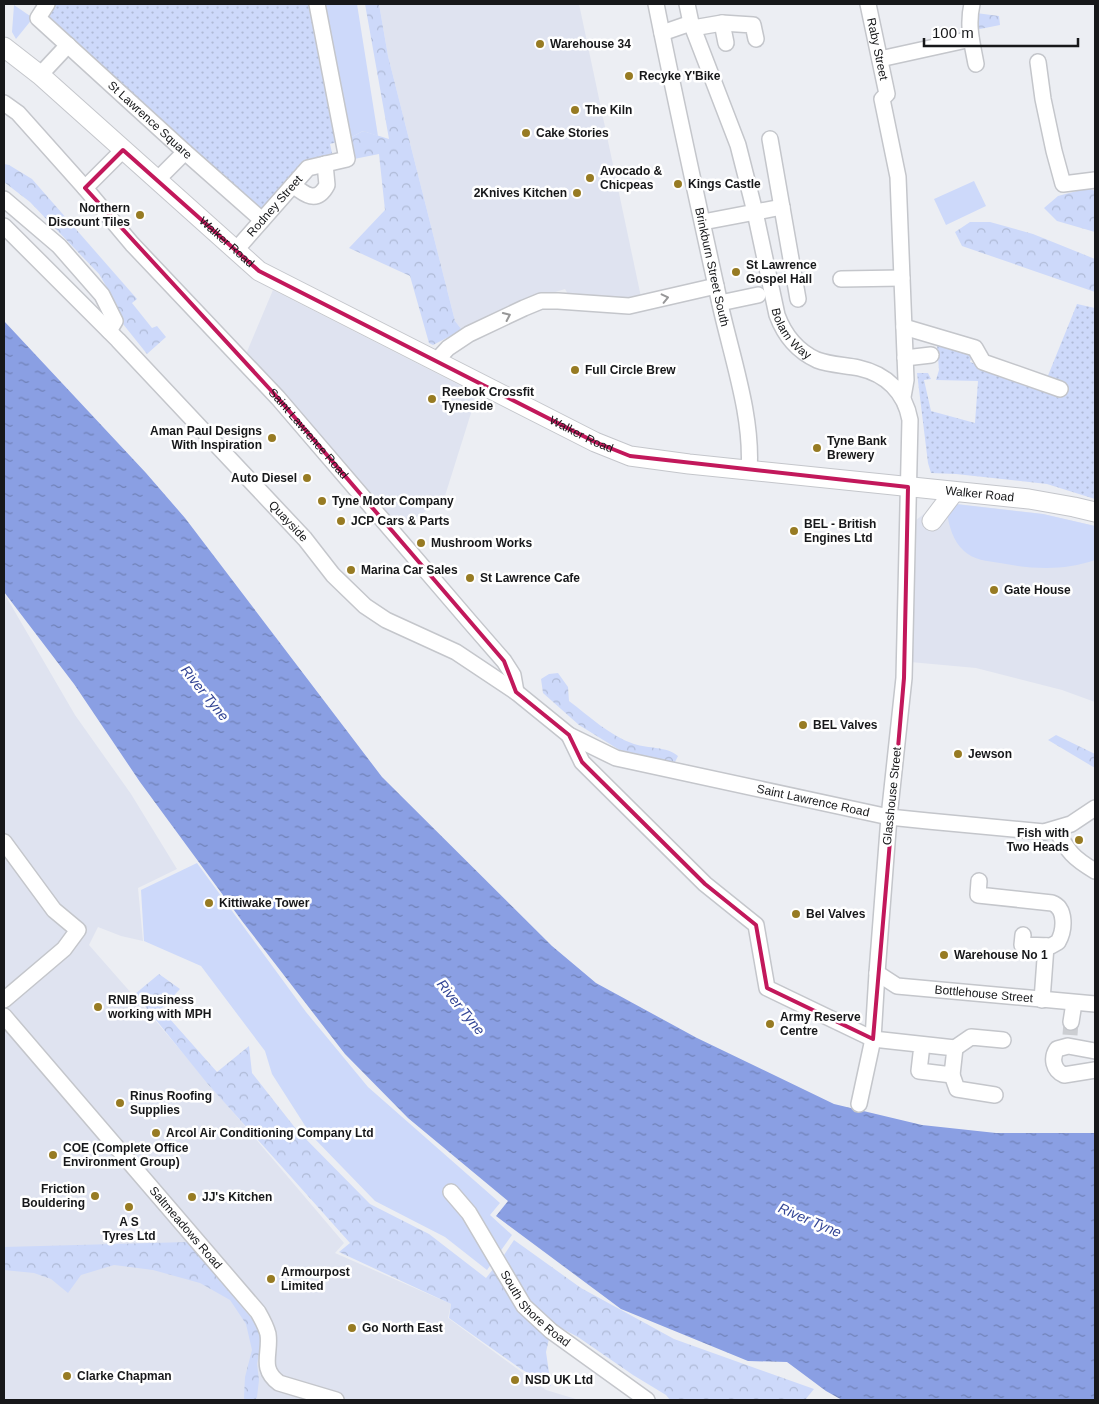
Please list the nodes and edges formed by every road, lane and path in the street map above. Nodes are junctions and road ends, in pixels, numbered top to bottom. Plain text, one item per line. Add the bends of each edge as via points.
1 (47, 4) edge
2 (317, 4) edge
3 (656, 4) edge
4 (687, 4) edge
5 (868, 4) edge
6 (972, 4) edge
7 (722, 23) junction
8 (692, 26) junction
9 (662, 33) junction
10 (756, 39) dead end
11 (971, 39) junction
12 (726, 43) dead end
13 (68, 46) junction
14 (4, 47) edge
15 (880, 59) junction
16 (1038, 62) dead end
17 (976, 64) dead end
18 (40, 75) junction
19 (4, 103) edge
20 (770, 139) dead end
21 (122, 150) junction
22 (185, 152) junction
23 (325, 164) junction
24 (157, 180) junction
25 (1095, 180) edge
26 (293, 185) junction
27 (85, 188) junction
28 (4, 199) edge
29 (782, 208) junction
30 (755, 212) junction
31 (262, 220) junction
32 (703, 222) junction
33 (4, 226) edge
34 (235, 251) junction
35 (902, 278) junction
36 (841, 279) dead end
37 (716, 286) junction
38 (758, 295) dead end
39 (798, 299) dead end
40 (720, 303) junction
41 (904, 326) junction
42 (109, 331) junction
43 (931, 355) dead end
44 (906, 358) junction
45 (436, 361) junction
46 (1060, 389) dead end
47 (903, 397) junction
48 (749, 471) junction
49 (908, 488) junction
50 (954, 492) junction
51 (1095, 512) edge
52 (932, 521) dead end
53 (516, 692) junction
54 (569, 735) junction
55 (616, 758) joint
56 (1095, 808) edge
57 (889, 817) junction
58 (1056, 829) junction
59 (4, 842) edge
60 (1095, 871) edge
61 (978, 893) dead end
62 (1023, 935) dead end
63 (1046, 946) junction
64 (877, 973) junction
65 (4, 1000) edge
66 (1042, 1000) junction
67 (1074, 1003) junction
68 (1095, 1004) edge
69 (4, 1016) edge
70 (1070, 1034) junction
71 (873, 1039) junction
72 (1002, 1040) dead end
73 (922, 1044) junction
74 (955, 1048) junction
75 (1095, 1050) edge
76 (1095, 1070) edge
77 (952, 1075) junction
78 (995, 1095) dead end
79 (859, 1104) dead end
80 (451, 1192) dead end
81 (336, 1400) edge
82 (647, 1400) edge

1 - 13 street, St Lawrence Square via 38,18
2 - 23 street, Rodney Street via 347,159
3 - 9 street, Brinkburn Street South
4 - 8 street, Bolam Way
5 - 15 street, Raby Street
6 - 11 street via 969,19
7 - 8 street
7 - 10 street via 753,25
7 - 12 street
8 - 9 street
8 - 30 street, Bolam Way via 738,145
9 - 32 street, Brinkburn Street South
11 - 15 street
11 - 17 street
13 - 18 street
13 - 22 street, St Lawrence Square
14 - 18 main road, Walker Road
15 - 35 street, Raby Street via 886,94 882,99 898,177
16 - 25 street via 1042,99 1063,184
18 - 21 main road, Walker Road
19 - 27 street, Saint Lawrence Road via 18,113
20 - 29 street
21 - 24 main road, Walker Road
21 - 27 street
22 - 24 street
22 - 31 street, St Lawrence Square
23 - 26 street, Rodney Street via 308,168
23 - 26 street via 327,185 319,195 304,194
24 - 34 main road, Walker Road
26 - 31 street, Rodney Street
27 - 53 street, Saint Lawrence Road via 132,244 278,398 504,661 513,675
28 - 42 street via 59,246 102,295 116,321
29 - 30 street
29 - 39 street
30 - 32 street
30 - 47 street, Bolam Way via 777,315 793,343 817,360 874,372
31 - 34 street, Rodney Street
32 - 37 street, Brinkburn Street South
33 - 42 street, Quayside
34 - 45 main road, Walker Road via 259,271
35 - 36 street
35 - 41 street
37 - 40 street, Brinkburn Street South
45 -> 37 street via 469,334 541,301 629,306
38 - 40 street
40 - 48 street, Brinkburn Street South via 749,430
41 - 44 street
41 - 46 street via 975,348 983,362
42 - 53 street, Quayside via 365,606 386,620 456,652
43 - 44 street
44 - 47 street
45 - 48 main road, Walker Road via 595,442 630,456
47 - 49 street, Bolam Way via 910,420
48 - 49 main road, Walker Road
49 - 50 main road, Walker Road
49 - 57 street, Glasshouse Street via 904,678
50 - 51 main road, Walker Road via 1029,499
50 - 52 main road
53 - 54 street, Quayside
54 - 55 street, Quayside
54 - 71 street via 582,762 705,884 756,925 767,988
55 - 57 street, Saint Lawrence Road
56 - 58 street, Saint Lawrence Road
57 - 58 street, Saint Lawrence Road via 1033,832
57 - 64 street, Glasshouse Street
58 - 60 street via 1069,852
59 - 65 street via 54,910 78,930 64,949
61 - 63 street via 1056,904 1062,910 1060,938
62 - 63 street via 1022,945
63 - 66 street
64 - 66 street, Bottlehouse Street via 897,986
64 - 71 street, Glasshouse Street
66 - 67 street, Bottlehouse Street
67 - 68 street, Bottlehouse Street
67 - 70 street
69 - 81 street, Saltmeadows Road via 258,1312 266,1326 267,1367 272,1378
70 - 75 street
70 - 76 street via 1055,1052 1057,1071 1064,1075
71 - 73 street
71 - 79 street, Glasshouse Street
72 - 74 street via 971,1037
73 - 74 street
73 - 77 street via 919,1071
74 - 77 street
77 - 78 street via 957,1090
80 - 82 street, South Shore Road via 473,1218 524,1306 551,1331

